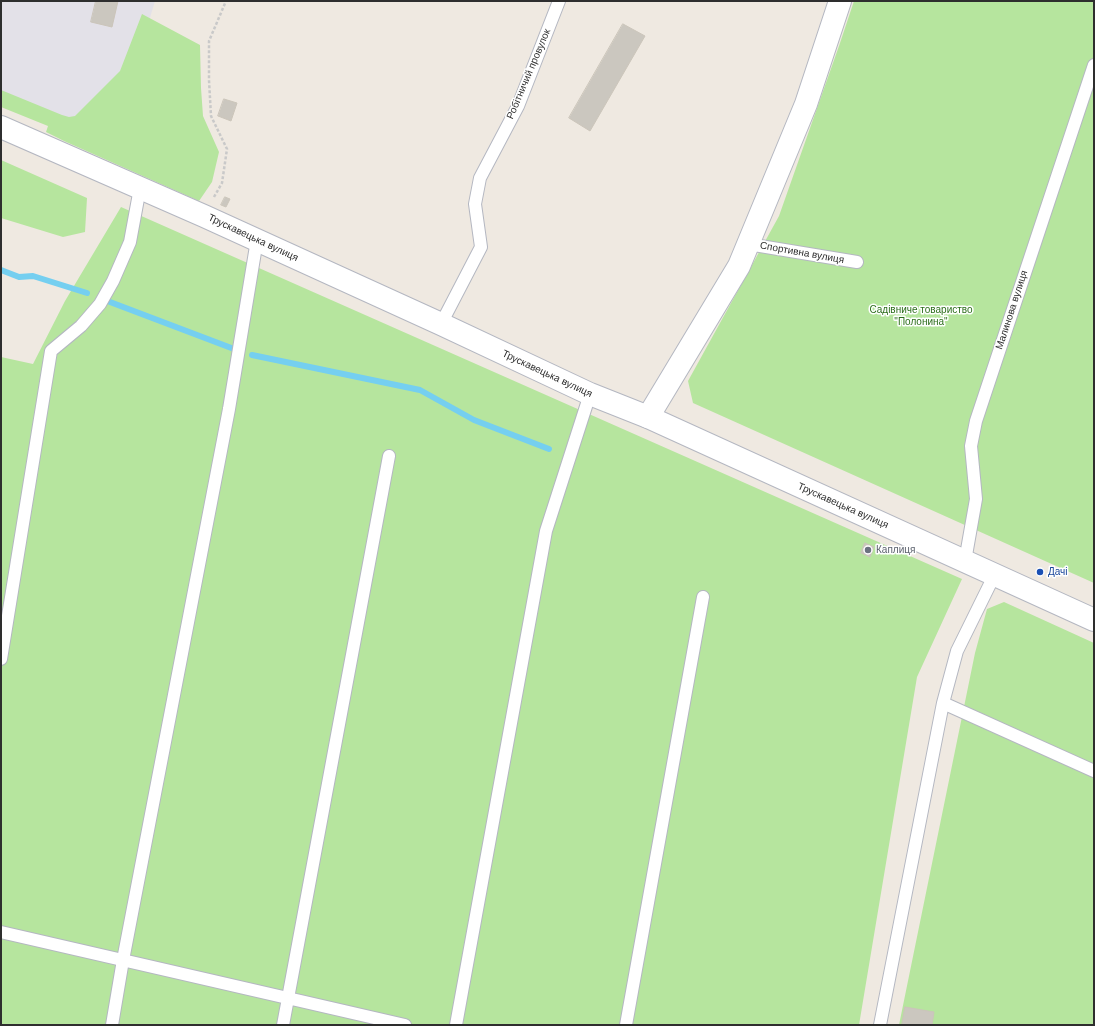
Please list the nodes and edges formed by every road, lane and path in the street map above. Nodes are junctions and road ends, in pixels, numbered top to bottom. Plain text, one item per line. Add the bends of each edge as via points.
1 (226, 1) edge
2 (559, 1) edge
3 (840, 1) edge
4 (1094, 65) edge
5 (1, 126) edge
6 (140, 188) junction
7 (204, 216) junction
8 (257, 240) junction
9 (748, 244) junction
10 (857, 262) dead end
11 (441, 324) junction
12 (590, 394) junction
13 (648, 417) junction
14 (389, 456) dead end
15 (965, 561) junction
16 (994, 576) junction
17 (703, 598) dead end
18 (1094, 620) edge
19 (1, 659) edge
20 (942, 703) junction
21 (1094, 771) edge
22 (1, 932) edge
23 (123, 960) junction
24 (287, 998) junction
25 (112, 1025) edge
26 (283, 1025) edge
27 (406, 1025) edge
28 (456, 1025) edge
29 (626, 1025) edge
30 (880, 1025) edge

1 - 7 path via 210,41 209,74 212,116 227,149 222,183
2 - 11 lane, Робітничий провулок via 518,106 480,178 475,204 481,247
3 - 9 street via 806,104
4 - 15 lane, Малинова вулиця via 976,421 971,446 976,499
5 - 6 street, Трускавецька вулиця
6 - 7 street, Трускавецька вулиця
6 - 19 lane via 130,242 113,281 100,304 81,326 52,351
7 - 8 street, Трускавецька вулиця
8 - 11 street, Трускавецька вулиця
8 - 23 lane via 228,409
9 - 10 lane, Спортивна вулиця
9 - 13 street via 739,266
11 - 12 street, Трускавецька вулиця
12 - 13 street, Трускавецька вулиця
12 - 28 lane via 546,531
13 - 15 street, Трускавецька вулиця
14 - 24 lane
15 - 16 street, Трускавецька вулиця
16 - 18 street, Трускавецька вулиця
16 - 20 lane via 957,651
17 - 29 lane
20 - 21 lane
20 - 30 lane
22 - 23 lane
23 - 24 lane
23 - 25 lane
24 - 26 lane
24 - 27 lane

